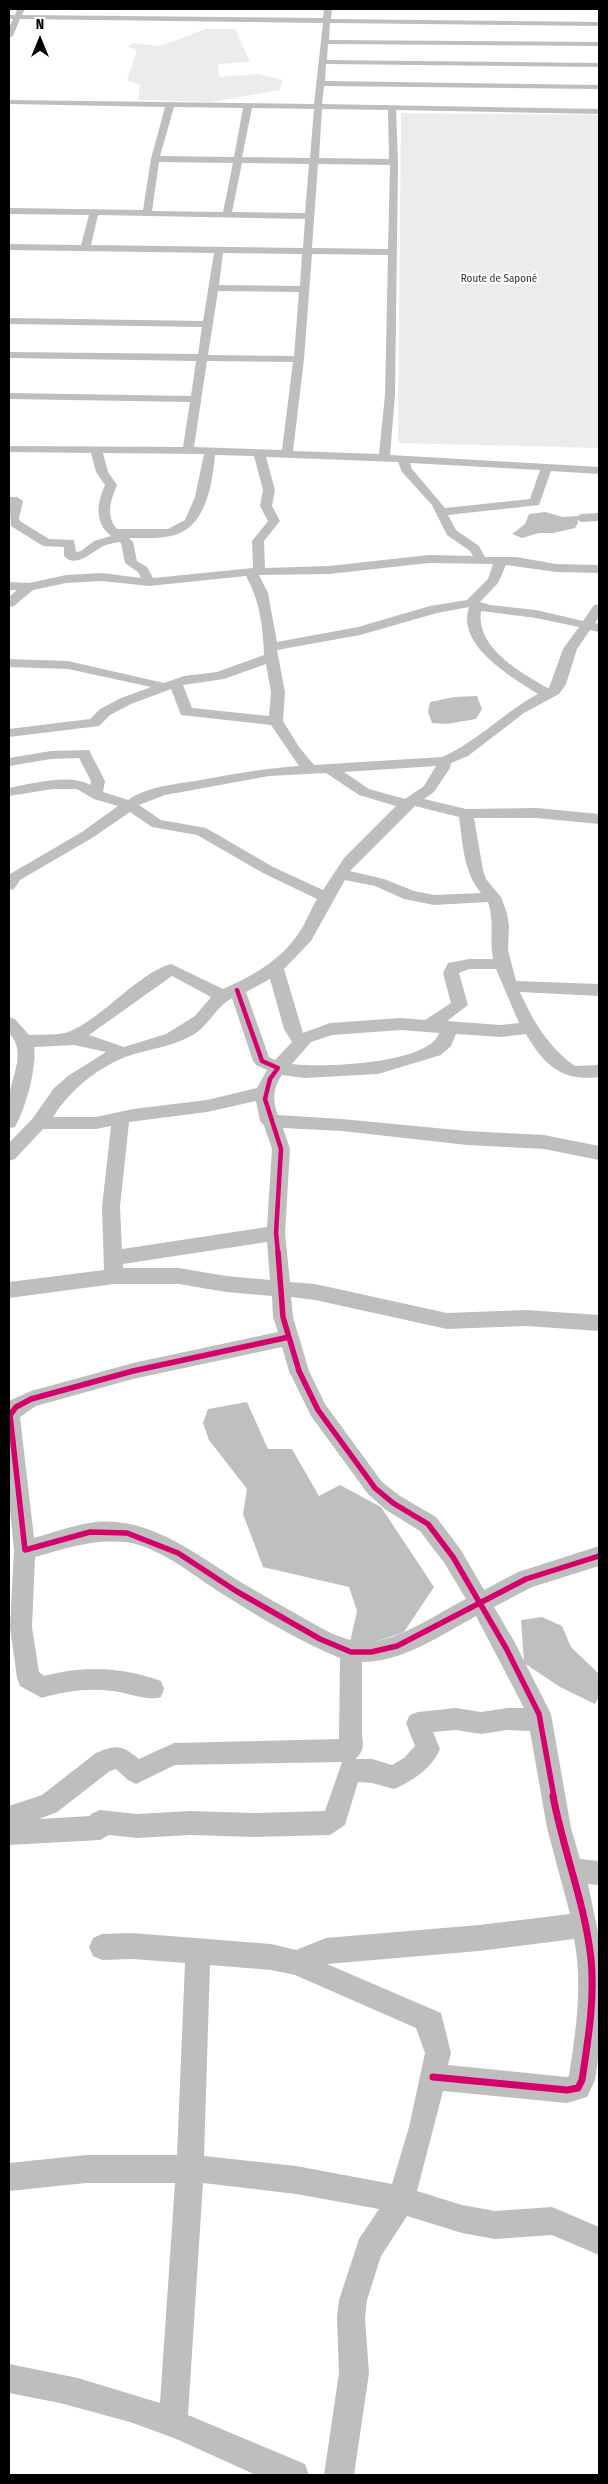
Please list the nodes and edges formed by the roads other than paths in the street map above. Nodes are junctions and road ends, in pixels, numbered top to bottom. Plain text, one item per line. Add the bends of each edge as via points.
1 (21, 9) edge
2 (175, 9) edge
3 (328, 9) edge
4 (13, 17) edge
5 (173, 19) junction
6 (326, 20) junction
7 (599, 24) edge
8 (9, 36) edge
9 (324, 42) junction
10 (599, 44) edge
11 (496, 61) junction
12 (322, 62) junction
13 (599, 65) edge
14 (320, 83) junction
15 (599, 87) edge
16 (9, 102) edge
17 (170, 105) junction
18 (248, 106) junction
19 (318, 107) junction
20 (392, 108) junction
21 (599, 111) edge
22 (155, 159) junction
23 (237, 161) junction
24 (314, 162) junction
25 (394, 162) junction
26 (9, 211) edge
27 (94, 212) junction
28 (147, 213) junction
29 (227, 215) junction
30 (310, 216) junction
31 (9, 247) edge
32 (86, 248) junction
33 (219, 250) junction
34 (307, 252) junction
35 (391, 252) junction
36 (213, 288) junction
37 (304, 289) junction
38 (9, 322) edge
39 (208, 324) junction
40 (9, 355) edge
41 (202, 358) junction
42 (299, 359) junction
43 (9, 396) edge
44 (196, 399) junction
45 (9, 449) edge
46 (96, 450) junction
47 (188, 450) junction
48 (210, 451) junction
49 (260, 453) junction
50 (287, 454) junction
51 (384, 458) junction
52 (403, 459) junction
53 (546, 468) junction
54 (599, 470) edge
55 (9, 501) edge
56 (441, 512) junction
57 (599, 517) edge
58 (581, 518) dead end
59 (119, 535) junction
60 (70, 556) junction
61 (481, 560) junction
62 (501, 560) junction
63 (599, 569) edge
64 (255, 571) junction
65 (60, 580) junction
66 (150, 582) junction
67 (9, 586) edge
68 (28, 587) junction
69 (9, 603) edge
70 (474, 604) junction
71 (599, 608) edge
72 (594, 626) edge
73 (271, 652) junction
74 (9, 662) edge
75 (170, 686) junction
76 (548, 695) junction
77 (276, 721) junction
78 (9, 733) edge
79 (444, 761) junction
80 (9, 762) edge
81 (327, 767) junction
82 (309, 768) junction
83 (9, 792) edge
84 (95, 794) junction
85 (410, 803) junction
86 (129, 805) junction
87 (466, 814) junction
88 (599, 818) edge
89 (340, 874) junction
90 (9, 885) edge
91 (494, 897) junction
92 (325, 898) junction
93 (502, 964) junction
94 (275, 967) junction
95 (510, 986) junction
96 (599, 990) edge
97 (229, 993) junction
98 (9, 1023) edge
99 (428, 1025) junction
100 (530, 1028) junction
101 (449, 1029) junction
102 (71, 1038) junction
103 (24, 1042) junction
104 (300, 1042) junction
105 (122, 1053) junction
106 (278, 1068) junction
107 (599, 1071) edge
108 (265, 1093) junction
109 (121, 1118) junction
110 (269, 1121) junction
111 (9, 1122) edge
112 (39, 1123) junction
113 (599, 1153) edge
114 (9, 1154) edge
115 (276, 1233) junction
116 (113, 1267) junction
117 (280, 1288) junction
118 (9, 1290) edge
119 (599, 1323) edge
120 (289, 1337) junction
121 (25, 1550) junction
122 (599, 1556) edge
123 (480, 1602) junction
124 (15, 1628) edge
125 (351, 1652) junction
126 (154, 1689) dead end
127 (540, 1720) junction
128 (9, 1818) edge
129 (9, 1833) edge
130 (571, 1871) junction
131 (599, 1873) edge
132 (584, 1925) junction
133 (102, 1947) dead end
134 (198, 1950) junction
135 (296, 1963) junction
136 (433, 2076) junction
137 (190, 2169) junction
138 (9, 2177) edge
139 (401, 2200) junction
140 (599, 2240) edge
141 (9, 2379) edge
142 (172, 2424) junction
143 (260, 2469) edge
144 (294, 2475) edge
145 (339, 2475) edge

1 - 4 street
2 - 5 street
3 - 6 street
4 - 5 street
4 - 8 street
5 - 6 street
6 - 9 street
6 - 11 street
7 - 11 street
9 - 11 street
9 - 12 street
10 - 11 street
11 - 12 street
11 - 13 street
11 - 14 street
11 - 15 street
11 - 20 street
11 - 21 street
12 - 14 street
14 - 19 street
16 - 17 street
17 - 18 street
17 - 22 street
18 - 19 street
18 - 23 street
19 - 20 street
19 - 24 street
20 - 25 street
22 - 23 street
22 - 28 street
23 - 24 street
23 - 29 street
24 - 25 street
24 - 30 street
25 - 35 street
26 - 27 street
27 - 28 street
27 - 32 street
28 - 29 street
29 - 30 street
30 - 34 street
31 - 32 street
32 - 33 street
33 - 34 street
33 - 36 street
34 - 35 street
34 - 37 street
35 - 51 street via 390,395
36 - 37 street
36 - 39 street
37 - 42 street
38 - 39 street
39 - 41 street
40 - 41 street
41 - 42 street
41 - 44 street
42 - 50 street
43 - 44 street
44 - 47 street
45 - 46 street
46 - 47 street
46 - 59 street via 102,472 111,485 104,505 107,523
47 - 48 street
48 - 49 street
48 - 59 street via 198,508 188,526 169,533
49 - 50 street
49 - 64 street via 270,490 266,506 274,521 258,541
50 - 51 street
51 - 52 street
52 - 53 street
52 - 56 street via 406,470
53 - 54 street
53 - 56 street via 535,502
55 - 60 street via 17,502 13,518 17,525 47,543 70,544
56 - 61 street via 451,532 475,549
57 - 58 street
59 - 60 street via 98,544 84,555
59 - 66 street via 128,544 131,563 143,570
60 - 65 street
61 - 62 street
61 - 64 street via 429,559 329,570
62 - 63 street via 556,568
62 - 70 street via 494,580
64 - 66 street
64 - 73 street via 270,631
65 - 66 street via 102,577
65 - 68 street
67 - 68 street
68 - 69 street
70 - 72 street
70 - 73 street via 435,609
70 - 76 street via 473,621 489,652 506,670
71 - 72 street
72 - 76 street via 570,649 559,684
73 - 75 street via 219,676 184,680
73 - 77 street via 278,692
74 - 75 street via 104,671
75 - 77 street via 186,712
75 - 78 street via 118,705 94,724
76 - 79 street via 518,710 463,753
77 - 82 street
79 - 81 street
79 - 85 street via 433,785
80 - 84 street via 84,753 98,780
81 - 82 street
81 - 85 street via 364,792
82 - 86 street via 178,787
83 - 84 street via 74,784
84 - 86 street
85 - 87 street
85 - 89 street via 372,836
86 - 90 street via 87,835 23,872
86 - 92 street via 157,824 202,831 268,870
87 - 88 street via 537,813
87 - 91 street via 475,870
89 - 91 street via 379,882 410,896 434,900
89 - 92 street
91 - 93 street via 501,920 499,948
92 - 94 street via 305,937
93 - 95 street
93 - 99 street via 454,967 451,973 460,1005
94 - 97 street via 256,981
94 - 104 street via 292,1028
95 - 96 street
95 - 100 street
97 - 102 street via 171,969 96,1024
97 - 105 street via 189,1029 172,1038
97 - 106 street via 262,1062
98 - 103 street
99 - 101 street
99 - 104 street via 330,1029 309,1035
100 - 101 street via 512,1031
100 - 107 street via 543,1049 569,1070
101 - 106 street via 445,1042 436,1051 378,1068 306,1072
102 - 103 street
102 - 105 street
103 - 111 street via 24,1067
104 - 106 street
105 - 112 street via 104,1060 66,1086
106 - 108 street via 267,1082
108 - 109 street via 207,1106
108 - 110 street
109 - 112 street via 81,1124
109 - 116 street via 111,1207
110 - 113 street via 544,1142
110 - 115 street via 281,1149
112 - 114 street
115 - 116 street via 157,1253
115 - 117 street
116 - 117 street via 226,1284
116 - 118 street
117 - 119 street via 315,1292 447,1321 518,1318
117 - 120 street
120 - 121 street via 133,1370 31,1399 16,1407 10,1415
120 - 123 street via 309,1392 328,1424 375,1488 428,1524
121 - 124 street
121 - 125 street via 90,1532 127,1533 152,1540 288,1621
122 - 123 street via 526,1579
123 - 125 street via 398,1646 371,1652
123 - 127 street via 525,1683
124 - 126 street via 28,1678 42,1687 95,1679 118,1680
125 - 128 street via 352,1746 348,1750 174,1754 136,1772 119,1757 104,1760 49,1804
127 - 129 street via 507,1719 481,1723 456,1719 418,1723 428,1749 412,1766 394,1777 372,1771 349,1770 337,1817 330,1823 137,1826 100,1822 100,1828
127 - 130 street via 559,1828
130 - 131 street
130 - 132 street
132 - 135 street via 326,1951
132 - 136 street via 591,1959 592,1991 589,2038 580,2086 568,2090
133 - 134 street
134 - 135 street via 270,1957
134 - 137 street
135 - 136 street via 432,2022 428,2030 432,2030 438,2053
136 - 139 street
137 - 138 street via 86,2170
137 - 139 street via 286,2177 344,2186
137 - 142 street
139 - 140 street via 462,2219 495,2225 552,2221
139 - 145 street via 369,2249 353,2300 354,2381
141 - 142 street via 35,2382 146,2413
142 - 143 street
143 - 144 street

